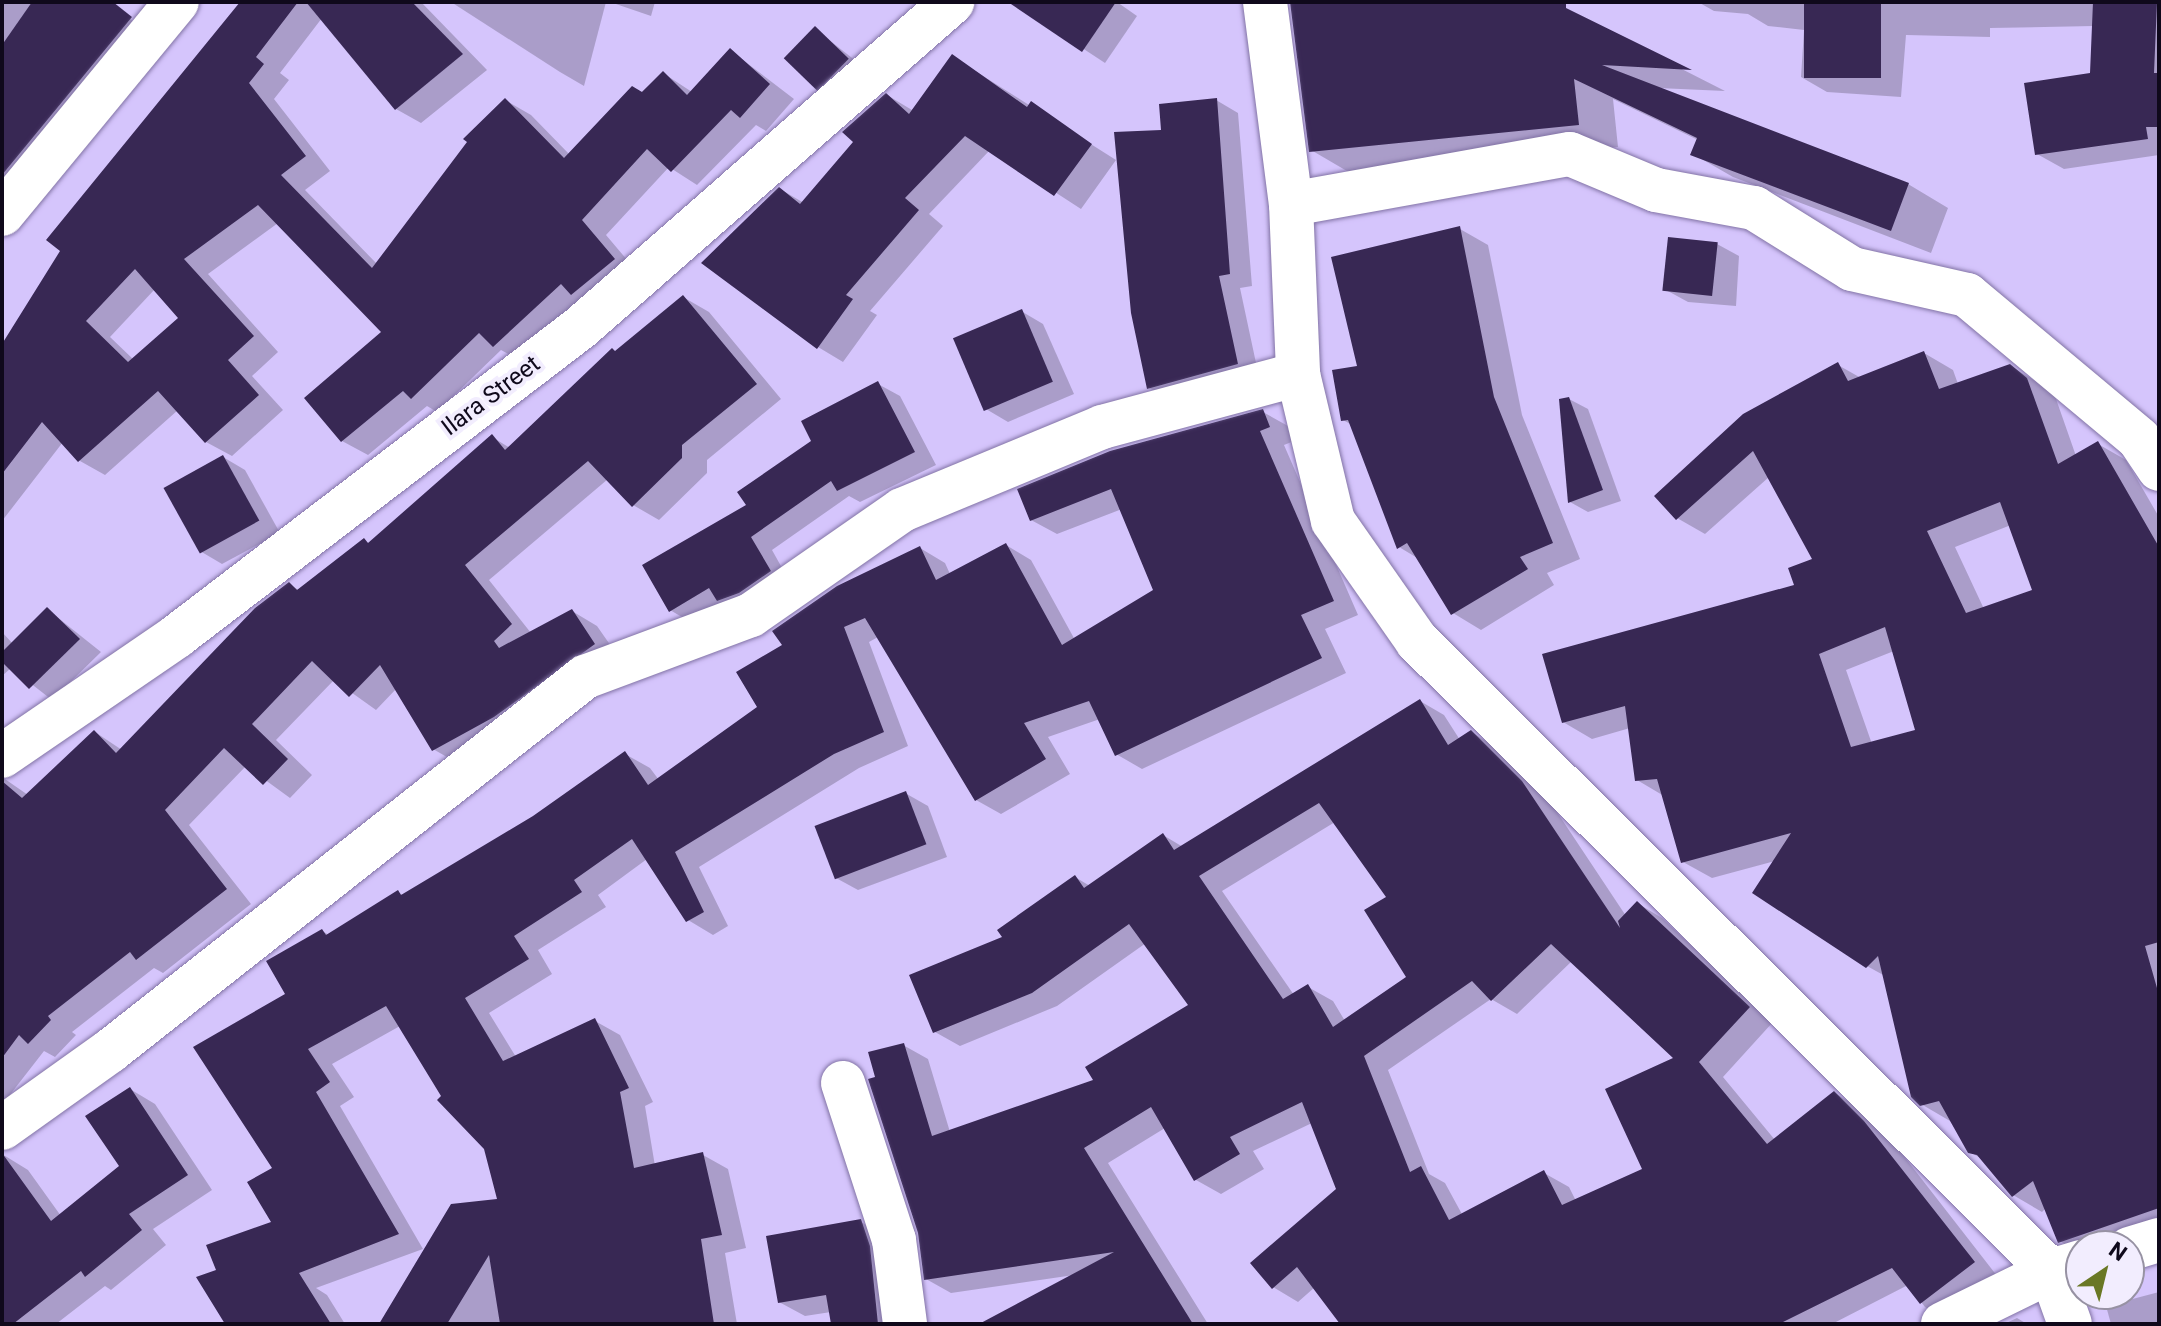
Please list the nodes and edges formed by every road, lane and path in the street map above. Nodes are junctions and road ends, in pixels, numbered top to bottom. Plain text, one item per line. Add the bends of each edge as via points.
1 (177, 2) edge
2 (952, 2) edge
3 (1265, 2) edge
4 (1291, 204) junction
5 (2, 214) edge
6 (1298, 374) junction
7 (2159, 469) edge
8 (2, 756) edge
9 (843, 1083) dead end
10 (2, 1128) edge
11 (2065, 1266) edge
12 (2065, 1267) edge
13 (905, 1324) edge
14 (1943, 1324) edge

1 - 5 street
2 - 8 street, Ilara Street via 580,328 177,636
3 - 4 street
4 - 6 street
4 - 7 street via 1570,154 1656,190 1754,208 1852,269 1967,295 2139,439
6 - 10 street via 1102,427 902,510 751,615 585,677 110,1051
6 - 11 street via 1333,521 1417,641
9 - 13 street via 894,1240
12 - 14 street

